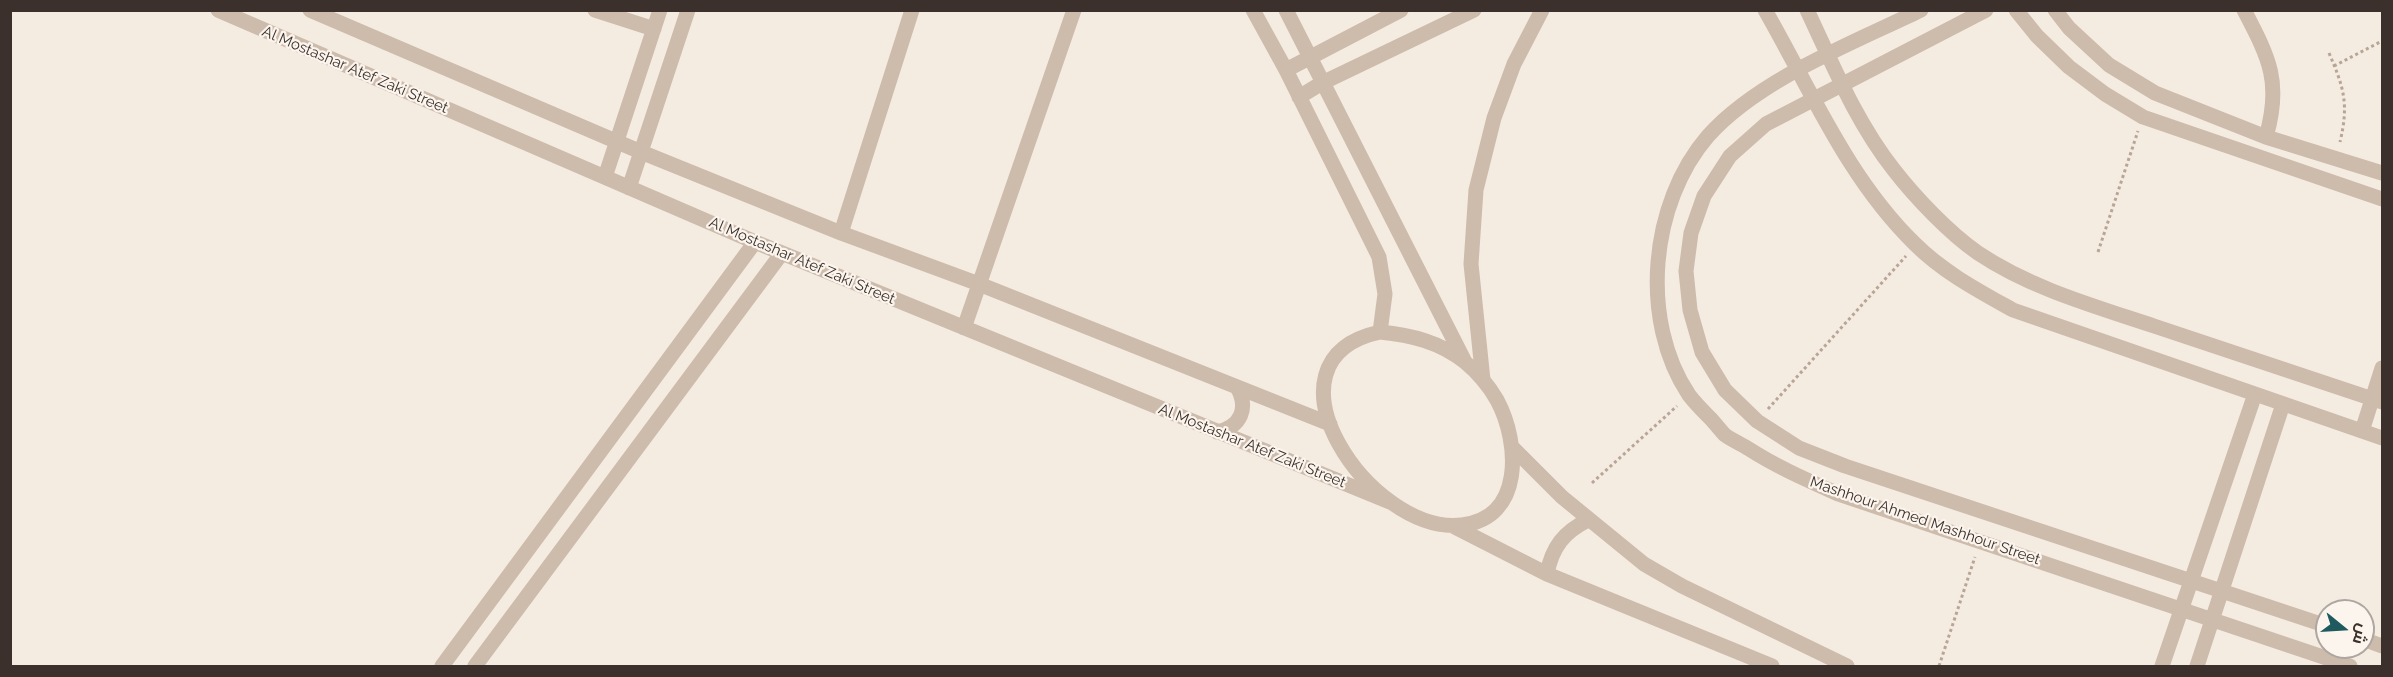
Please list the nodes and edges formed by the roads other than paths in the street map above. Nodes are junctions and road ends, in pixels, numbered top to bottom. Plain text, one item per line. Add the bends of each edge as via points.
1 (218, 10) edge
2 (310, 10) edge
3 (595, 10) edge
4 (660, 10) edge
5 (688, 10) edge
6 (912, 10) edge
7 (1074, 10) edge
8 (1253, 10) edge
9 (1286, 10) edge
10 (1401, 10) edge
11 (1474, 10) edge
12 (1542, 10) edge
13 (1765, 10) edge
14 (1807, 10) edge
15 (1921, 10) edge
16 (1986, 10) edge
17 (2016, 10) edge
18 (2055, 10) edge
19 (2244, 10) edge
20 (654, 29) junction
21 (1828, 55) junction
22 (1309, 57) junction
23 (1286, 70) junction
24 (1799, 70) junction
25 (1322, 83) junction
26 (1841, 84) junction
27 (1299, 97) junction
28 (1814, 98) junction
29 (2266, 137) junction
30 (617, 141) junction
31 (641, 152) junction
32 (2382, 173) edge
33 (605, 177) junction
34 (629, 188) junction
35 (2382, 199) edge
36 (841, 233) junction
37 (755, 242) junction
38 (782, 253) junction
39 (1393, 255) junction
40 (979, 284) junction
41 (964, 328) junction
42 (1380, 332) junction
43 (1466, 362) junction
44 (2382, 368) edge
45 (1483, 380) junction
46 (1237, 387) junction
47 (2255, 394) junction
48 (2378, 401) edge
49 (2283, 404) junction
50 (1330, 424) junction
51 (2362, 431) junction
52 (1217, 432) junction
53 (2382, 438) edge
54 (1512, 447) junction
55 (1390, 502) junction
56 (1588, 520) junction
57 (1453, 526) junction
58 (1547, 574) junction
59 (2192, 580) junction
60 (2222, 590) junction
61 (2182, 609) junction
62 (2212, 619) junction
63 (2315, 622) edge
64 (442, 666) edge
65 (475, 666) edge
66 (1772, 666) edge
67 (1847, 666) edge
68 (2162, 666) edge
69 (2197, 666) edge
70 (2350, 666) edge

1 - 33 street, Al Mostashar Atef Zaki Street
2 - 30 street
3 - 20 street
4 - 20 street
5 - 31 street
6 - 36 street
7 - 40 street
8 - 23 street
9 - 22 street
10 - 22 street
11 - 25 street
12 - 45 street via 1514,64 1494,118 1476,190 1471,264
13 - 24 street
14 - 21 street
15 - 21 street, Mashhour Ahmed Mashhour Street
16 - 26 street, Mashhour Ahmed Mashhour Street
17 - 35 street via 2069,67 2143,117
18 - 29 street via 2109,65 2155,93
19 - 29 street via 2272,73 2273,114
20 - 30 street
21 - 24 street, Mashhour Ahmed Mashhour Street
21 - 26 street
22 - 23 street
22 - 25 street
23 - 27 street
24 - 28 street
24 - 61 street, Mashhour Ahmed Mashhour Street via 1748,100 1708,136 1677,182 1663,223 1657,267 1660,311 1668,352 1689,395 1725,435 1779,468 1838,494
25 - 27 street
25 - 39 street
26 - 28 street, Mashhour Ahmed Mashhour Street
26 - 48 street via 1894,171 1927,208 1977,252 2026,280 2079,301
27 - 39 street
28 - 47 street via 1835,138 1886,212 1916,245 1962,281 2013,310
28 - 59 street, Mashhour Ahmed Mashhour Street via 1766,124 1730,156 1704,196 1691,233 1686,271 1690,310 1702,352 1725,390 1757,421 1799,448
29 - 32 street
30 - 31 street
30 - 33 street
31 - 34 street
31 - 36 street
33 - 34 street, Al Mostashar Atef Zaki Street
34 - 37 street, Al Mostashar Atef Zaki Street
36 - 40 street
37 - 38 street, Al Mostashar Atef Zaki Street
37 - 64 street
38 - 41 street, Al Mostashar Atef Zaki Street
38 - 65 street
39 - 42 street
39 - 43 street
40 - 41 street
40 - 46 street
41 - 52 street, Al Mostashar Atef Zaki Street
42 - 43 street via 1422,339
42 - 50 street via 1348,344 1326,372 1322,390
43 - 45 street
44 - 48 street
45 - 54 street via 1507,423
46 - 50 street
46 - 52 street via 1244,406 1241,416 1235,424
47 - 49 street
47 - 59 street
48 - 51 street
49 - 51 street
49 - 60 street
50 - 55 street via 1344,454 1364,481
51 - 53 street
52 - 55 street, Al Mostashar Atef Zaki Street
54 - 56 street
54 - 57 street via 1513,472 1507,494 1494,513 1474,524
55 - 57 street via 1419,518
56 - 58 street via 1564,535 1555,547
56 - 67 street via 1663,576
57 - 58 street
58 - 66 street
59 - 60 street, Mashhour Ahmed Mashhour Street
59 - 61 street
60 - 62 street
60 - 63 street, Mashhour Ahmed Mashhour Street
61 - 62 street, Mashhour Ahmed Mashhour Street
61 - 68 street
62 - 69 street
62 - 70 street, Mashhour Ahmed Mashhour Street

